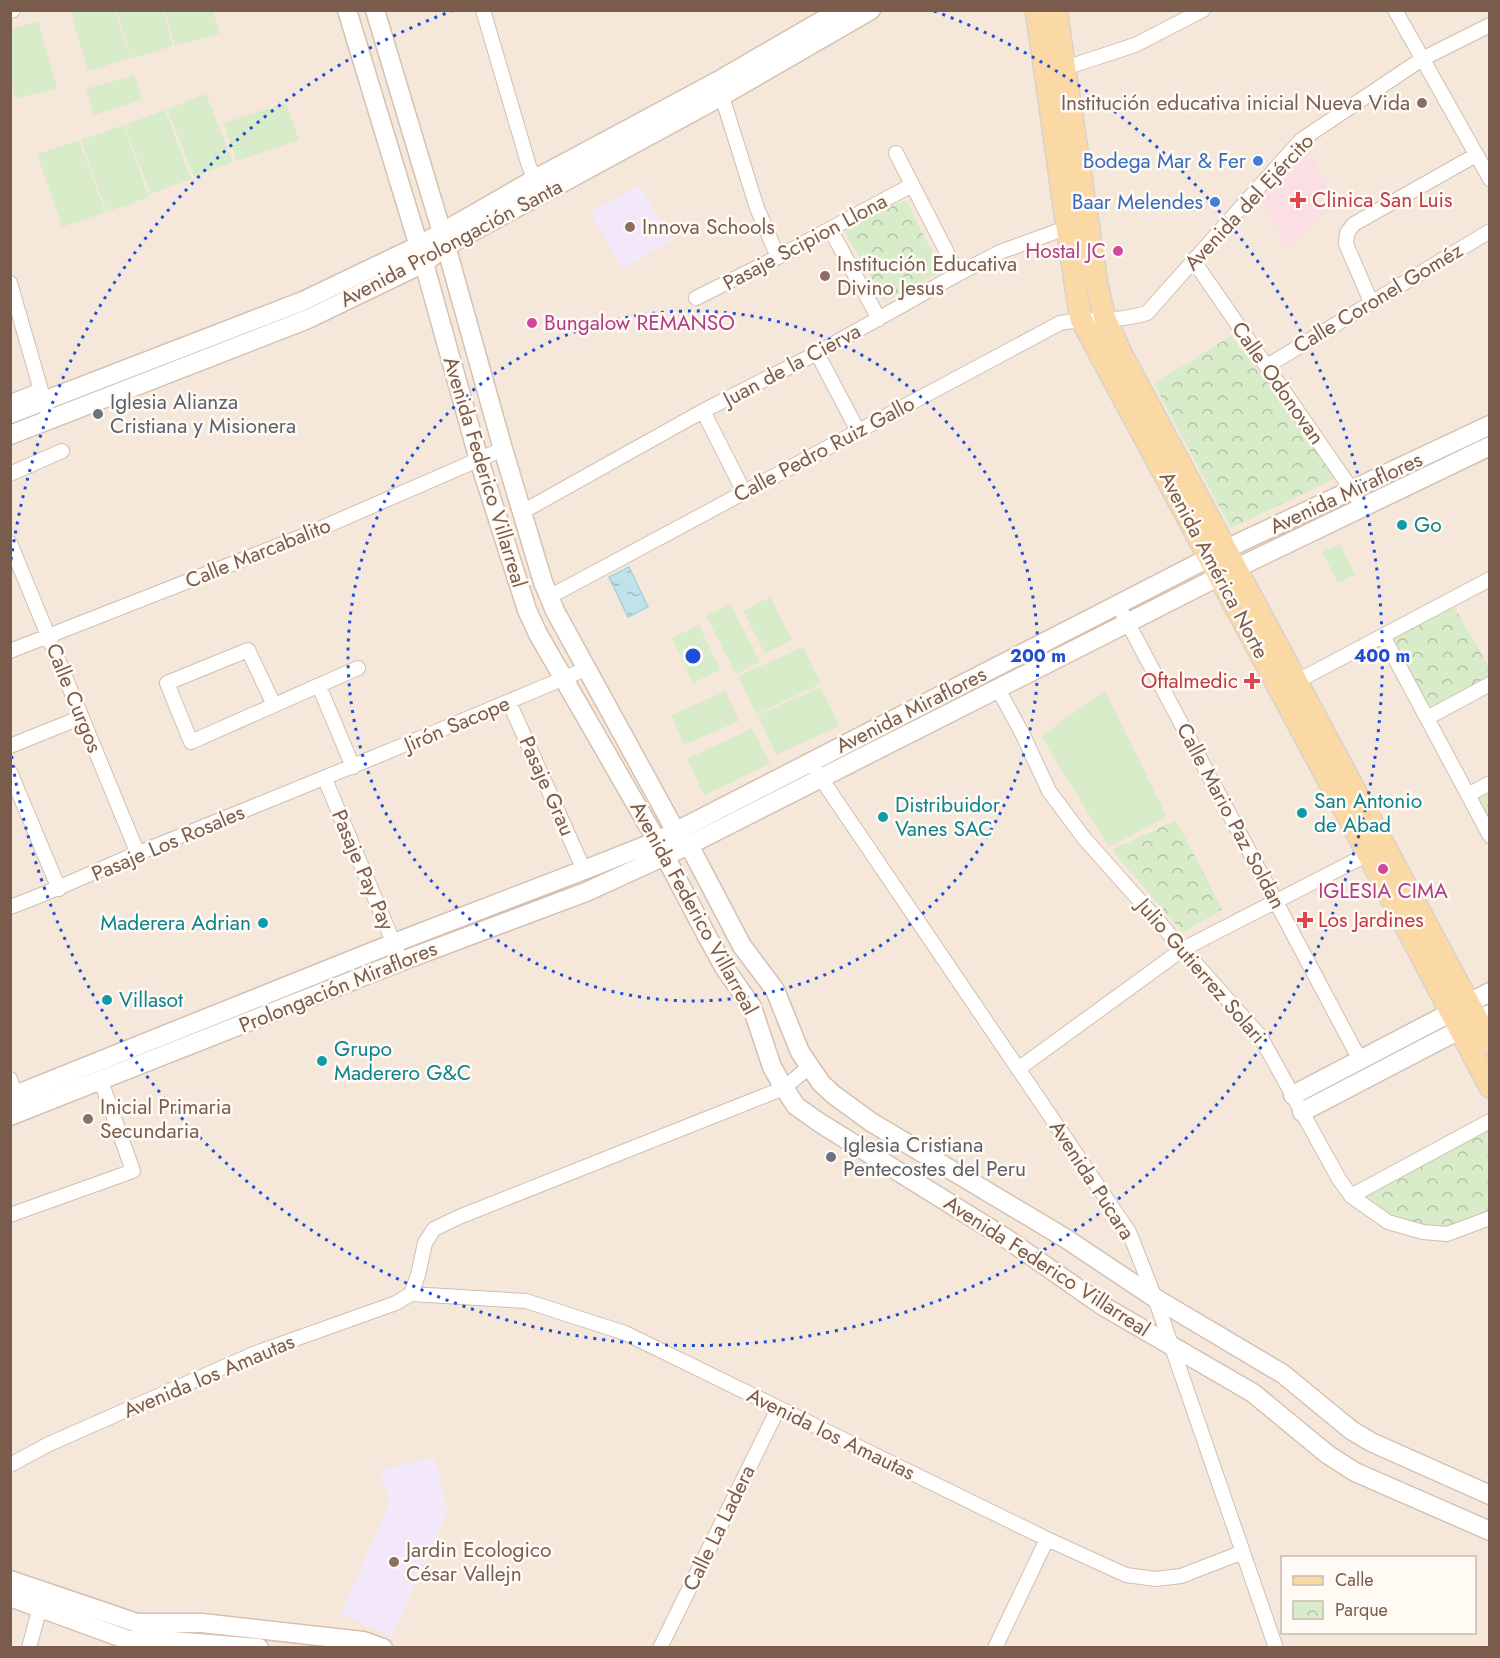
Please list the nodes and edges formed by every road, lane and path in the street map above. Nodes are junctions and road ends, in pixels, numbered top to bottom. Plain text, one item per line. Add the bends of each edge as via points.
1 (347, 10) edge
2 (375, 10) edge
3 (483, 10) edge
4 (840, 10) edge
5 (1036, 10) edge
6 (1056, 10) edge
7 (1203, 10) edge
8 (1395, 10) edge
9 (868, 11) edge
10 (1490, 25) edge
11 (1422, 58) junction
12 (1065, 68) junction
13 (719, 89) junction
14 (1062, 117) junction
15 (896, 153) dead end
16 (1476, 154) junction
17 (1490, 179) edge
18 (912, 185) junction
19 (539, 186) junction
20 (1066, 228) junction
21 (830, 229) junction
22 (1490, 231) edge
23 (444, 238) junction
24 (421, 255) junction
25 (778, 257) junction
26 (1193, 260) junction
27 (958, 274) junction
28 (10, 283) edge
29 (696, 298) dead end
30 (303, 301) junction
31 (1371, 302) junction
32 (1105, 318) junction
33 (308, 319) junction
34 (879, 319) junction
35 (1081, 319) junction
36 (817, 353) junction
37 (1267, 366) junction
38 (10, 402) edge
39 (45, 403) junction
40 (703, 411) junction
41 (10, 414) edge
42 (1490, 425) edge
43 (858, 431) junction
44 (10, 435) edge
45 (1490, 446) edge
46 (503, 449) junction
47 (62, 451) dead end
48 (479, 460) junction
49 (10, 474) edge
50 (1352, 490) junction
51 (744, 492) junction
52 (1360, 507) junction
53 (522, 513) junction
54 (10, 543) edge
55 (1218, 553) junction
56 (14, 560) edge
57 (1228, 572) junction
58 (1490, 579) edge
59 (549, 597) junction
60 (1118, 604) junction
61 (1127, 623) junction
62 (49, 636) junction
63 (1383, 636) junction
64 (10, 651) edge
65 (358, 668) dead end
66 (588, 669) junction
67 (979, 675) junction
68 (564, 679) junction
69 (1490, 684) edge
70 (319, 686) junction
71 (1289, 686) junction
72 (993, 691) junction
73 (509, 702) junction
74 (274, 705) junction
75 (82, 717) junction
76 (1427, 718) junction
77 (10, 746) edge
78 (811, 761) junction
79 (353, 767) junction
80 (10, 772) edge
81 (325, 779) junction
82 (820, 779) junction
83 (1490, 783) edge
84 (1468, 795) junction
85 (675, 830) junction
86 (1490, 836) edge
87 (689, 845) junction
88 (661, 848) junction
89 (138, 854) junction
90 (1368, 854) junction
91 (585, 870) junction
92 (59, 889) junction
93 (1276, 900) junction
94 (10, 907) edge
95 (393, 943) junction
96 (1183, 949) junction
97 (402, 961) junction
98 (1490, 992) edge
99 (1469, 1016) edge
100 (1490, 1043) edge
101 (1360, 1060) junction
102 (809, 1067) junction
103 (1018, 1069) junction
104 (101, 1081) junction
105 (1490, 1087) edge
106 (784, 1088) junction
107 (1293, 1095) junction
108 (14, 1100) edge
109 (1302, 1112) junction
110 (1490, 1121) edge
111 (1351, 1196) junction
112 (10, 1215) edge
113 (1490, 1218) edge
114 (411, 1294) junction
115 (1155, 1298) junction
116 (1169, 1344) junction
117 (778, 1408) junction
118 (10, 1465) edge
119 (1490, 1495) edge
120 (1490, 1531) edge
121 (1047, 1539) junction
122 (1243, 1552) junction
123 (10, 1580) edge
124 (10, 1597) edge
125 (40, 1607) junction
126 (205, 1646) edge
127 (29, 1647) edge
128 (259, 1647) edge
129 (383, 1647) edge
130 (660, 1647) edge
131 (995, 1647) edge
132 (1276, 1647) edge

1 - 24 main road, Avenida Federico Villarreal
2 - 23 main road, Avenida Federico Villarreal
3 - 19 street
4 - 13 main road, Avenida Prolongación Santa
5 - 14 main road, Avenida América Norte
6 - 12 main road, Avenida América Norte
7 - 12 street via 1135,45
8 - 11 street
9 - 13 main road, Avenida Prolongación Santa
10 - 11 street, Avenida del Ejército
11 - 16 street
11 - 26 street, Avenida del Ejército via 1301,140
12 - 14 main road, Avenida América Norte
13 - 19 main road, Avenida Prolongación Santa
13 - 25 street via 757,208
14 - 20 main road, Avenida América Norte
14 - 32 main road, Avenida América Norte
15 - 18 street
16 - 17 street
16 - 31 street via 1354,224 1346,244
18 - 21 street, Pasaje Scipion Llona
18 - 27 street
19 - 23 main road, Avenida Prolongación Santa
20 - 27 street, Juan de la Cierva via 1000,252
20 - 35 main road, Avenida América Norte
21 - 25 street, Pasaje Scipion Llona
21 - 34 street
22 - 31 street, Calle Coronel Goméz
23 - 24 main road, Avenida Prolongación Santa
23 - 46 main road, Avenida Federico Villarreal
24 - 30 main road, Avenida Prolongación Santa
24 - 33 main road, Avenida Prolongación Santa
24 - 48 main road, Avenida Federico Villarreal
25 - 29 street, Pasaje Scipion Llona
26 - 32 street, Avenida del Ejército via 1147,313 1132,318
26 - 37 street, Calle Odonovan
27 - 34 street, Juan de la Cierva
28 - 39 street
30 - 33 main road
30 - 39 main road, Avenida Prolongación Santa
31 - 37 street, Calle Coronel Goméz
32 - 35 street, Calle Pedro Ruiz Gallo
32 - 55 main road, Avenida América Norte
33 - 39 main road, Avenida Prolongación Santa
34 - 36 street, Juan de la Cierva
35 - 43 street, Calle Pedro Ruiz Gallo via 1060,323
35 - 55 main road, Avenida América Norte
36 - 40 street, Juan de la Cierva
36 - 43 street
37 - 50 street, Calle Odonovan
38 - 39 street
39 - 41 main road, Avenida Prolongación Santa
39 - 44 main road, Avenida Prolongación Santa
40 - 51 street
40 - 53 street, Juan de la Cierva
42 - 50 main road, Avenida Miraflores
43 - 51 street, Calle Pedro Ruiz Gallo
45 - 52 main road, Avenida Miraflores
46 - 48 street, Calle Marcabalito
46 - 53 main road, Avenida Federico Villarreal
47 - 49 street
48 - 62 street, Calle Marcabalito via 303,536
48 - 68 main road, Avenida Federico Villarreal via 527,610
50 - 52 street, Calle Odonovan
50 - 55 main road, Avenida Miraflores
51 - 59 street, Calle Pedro Ruiz Gallo
52 - 57 main road, Avenida Miraflores
53 - 59 main road, Avenida Federico Villarreal
54 - 56 street, Calle Curgos
55 - 57 main road, Avenida América Norte
55 - 60 main road, Avenida Miraflores
56 - 62 street, Calle Curgos
57 - 61 main road, Avenida Miraflores
57 - 71 main road, Avenida América Norte
58 - 63 street
59 - 66 main road, Avenida Federico Villarreal
60 - 61 street, Calle Mario Paz Soldan
60 - 67 main road, Avenida Miraflores
61 - 72 main road, Avenida Miraflores
61 - 93 street, Calle Mario Paz Soldan
62 - 64 street, Calle Marcabalito
62 - 75 street, Calle Curgos
63 - 71 street
63 - 76 street
65 - 70 street
66 - 68 street, Jirón Sacope
66 - 85 main road, Avenida Federico Villarreal
67 - 72 main road
67 - 78 main road, Avenida Miraflores
68 - 73 street, Jirón Sacope
68 - 88 main road, Avenida Federico Villarreal
69 - 76 street
70 - 74 street
70 - 79 street
71 - 90 main road, Avenida América Norte
71 - 99 main road, Avenida América Norte
72 - 82 main road, Avenida Miraflores
72 - 96 street, Julio Gutierrez Solari via 1022,733 1049,791 1084,838
73 - 79 street, Jirón Sacope
73 - 91 street, Pasaje Grau
74 - 74 street via 248,650 167,683 192,742
75 - 77 street
75 - 89 street, Calle Curgos
76 - 84 street
78 - 82 street, Avenida Pucara
78 - 85 main road, Avenida Miraflores
79 - 81 street, Jirón Sacope
80 - 92 street
81 - 89 street, Pasaje Los Rosales
81 - 95 street, Pasaje Pay Pay
82 - 87 main road, Avenida Miraflores
82 - 103 street, Avenida Pucara
83 - 84 street
84 - 86 street
85 - 87 main road
85 - 88 main road, Avenida Miraflores
87 - 88 main road, Avenida Miraflores
87 - 102 main road, Avenida Federico Villarreal via 742,945 780,999
88 - 91 main road, Prolongación Miraflores
88 - 97 main road, Prolongación Miraflores via 585,892
88 - 106 main road, Avenida Federico Villarreal via 706,936 752,1007 772,1067
89 - 92 street, Pasaje Los Rosales
90 - 93 street
90 - 99 main road, Avenida América Norte
91 - 95 main road, Prolongación Miraflores
92 - 94 street, Pasaje Los Rosales
93 - 96 street
93 - 101 street, Calle Mario Paz Soldan
95 - 97 street, Pasaje Pay Pay
95 - 108 main road, Prolongación Miraflores
96 - 103 street
96 - 107 street, Julio Gutierrez Solari via 1260,1036
97 - 104 main road, Prolongación Miraflores
98 - 99 main road
99 - 100 main road, Avenida América Norte
99 - 101 main road
99 - 105 main road, Avenida América Norte
99 - 109 main road
101 - 107 main road
102 - 106 street
102 - 115 main road, Avenida Federico Villarreal via 834,1095 871,1122 1065,1238
103 - 115 street, Avenida Pucara via 1129,1232
104 - 108 main road, Prolongación Miraflores
104 - 112 street via 133,1170
106 - 114 street via 434,1229 425,1243
106 - 116 main road, Avenida Federico Villarreal via 796,1106 819,1122 1007,1239 1103,1306
107 - 109 street, Julio Gutierrez Solari
109 - 111 street, Julio Gutierrez Solari
110 - 111 street
111 - 113 street, Julio Gutierrez Solari via 1388,1221 1423,1232 1447,1234
114 - 117 street, Avenida los Amautas via 526,1301 625,1334
114 - 118 street, Avenida los Amautas via 396,1303 256,1353
115 - 116 street, Avenida Pucara
115 - 119 main road, Avenida Federico Villarreal via 1283,1374 1371,1442
116 - 120 main road, Avenida Federico Villarreal via 1253,1393 1355,1472
116 - 122 street, Avenida Pucara
117 - 121 street, Avenida los Amautas
117 - 130 street, Calle La Ladera
121 - 122 street, Avenida los Amautas via 1126,1575 1156,1579 1181,1576
121 - 131 street
122 - 132 street, Avenida Pucara
123 - 129 main road via 137,1623 202,1623 363,1641
124 - 125 main road
125 - 126 main road via 128,1640
125 - 127 street
126 - 128 main road

